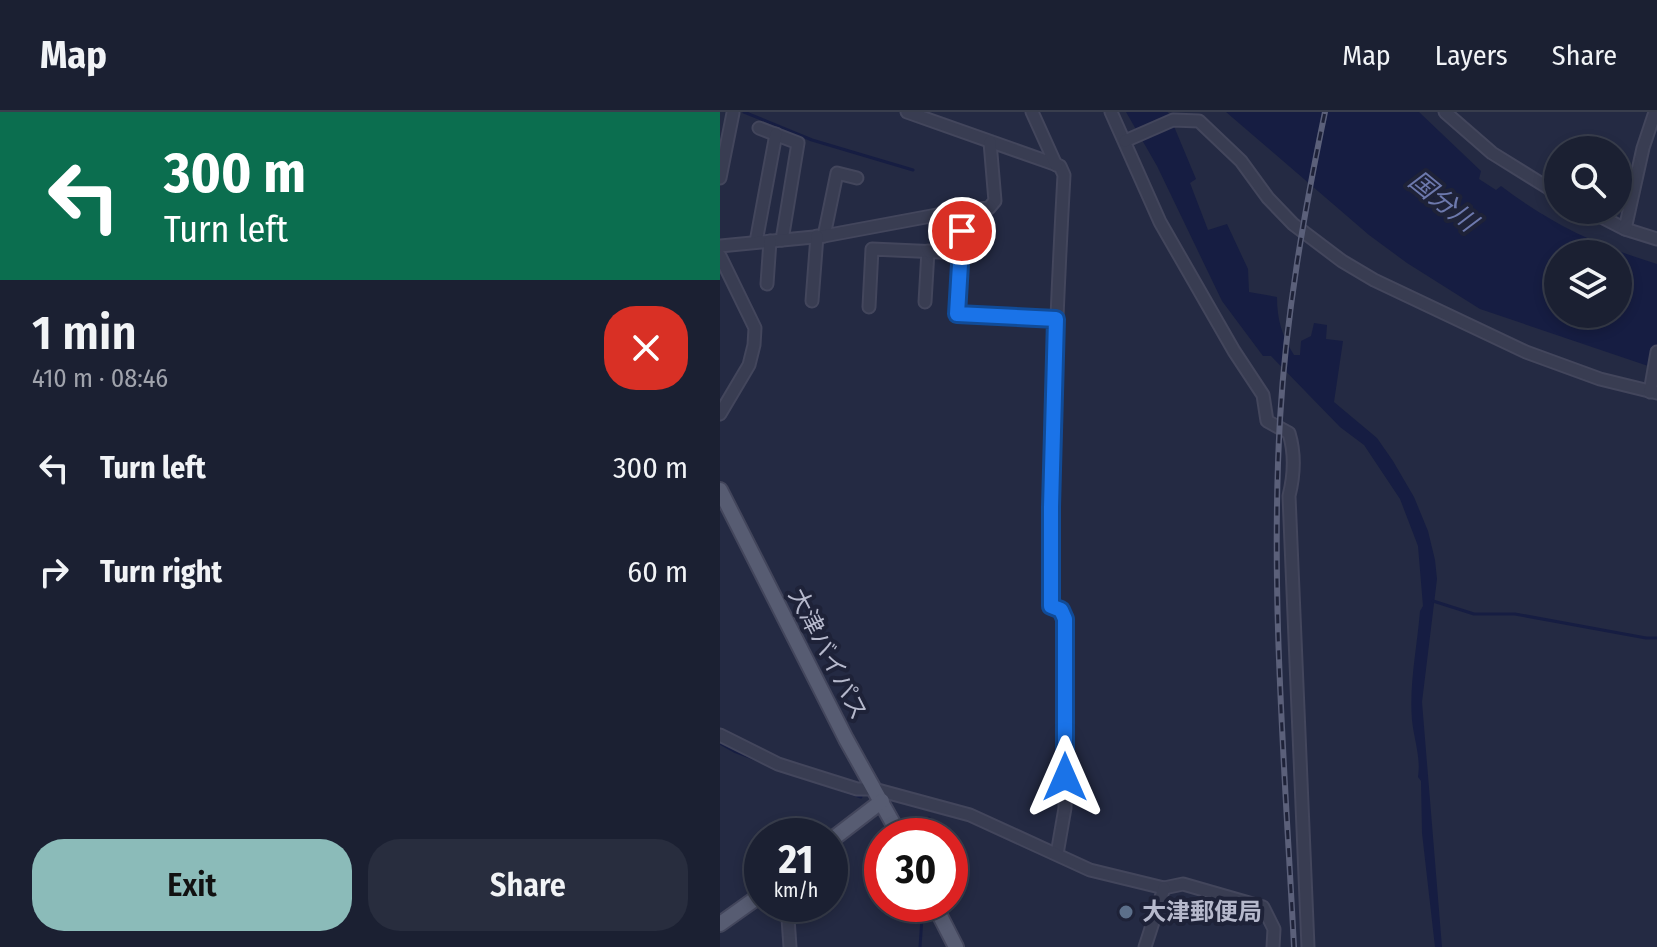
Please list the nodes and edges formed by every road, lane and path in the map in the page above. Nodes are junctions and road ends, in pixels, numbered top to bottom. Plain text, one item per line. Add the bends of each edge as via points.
1 (907, 112) edge
2 (1032, 112) edge
3 (1111, 112) edge
4 (1445, 112) edge
5 (1655, 112) edge
6 (733, 113) edge
7 (759, 128) dead end
8 (776, 134) junction
9 (1128, 139) junction
10 (990, 142) junction
11 (1056, 165) junction
12 (720, 178) edge
13 (857, 178) dead end
14 (1544, 185) edge
15 (1615, 224) edge
16 (1625, 229) junction
17 (962, 231) dead end
18 (821, 236) junction
19 (1657, 239) edge
20 (776, 241) junction
21 (756, 242) junction
22 (720, 246) edge
23 (928, 251) junction
24 (961, 253) junction
25 (720, 256) edge
26 (767, 284) dead end
27 (812, 301) dead end
28 (925, 302) dead end
29 (869, 307) dead end
30 (1056, 319) junction
31 (1657, 352) edge
32 (1653, 392) edge
33 (720, 414) edge
34 (720, 490) edge
35 (720, 735) edge
36 (878, 795) junction
37 (890, 818) edge
38 (848, 824) edge
39 (1057, 854) junction
40 (1164, 888) junction
41 (744, 907) edge
42 (788, 922) edge
43 (943, 922) edge
44 (720, 924) edge
45 (790, 947) edge
46 (956, 947) edge
47 (1145, 947) edge
48 (1273, 947) edge
49 (1308, 947) edge

1 - 10 street
2 - 11 street
3 - 9 street
4 - 14 street via 1492,153
5 - 16 street
6 - 12 street
7 - 8 street
8 - 20 street via 798,143
8 - 21 street
9 - 32 street via 1173,120 1199,121 1241,161 1293,224 1374,280 1554,364
9 - 49 street via 1160,222 1263,395 1267,421 1289,433 1293,445 1289,511
10 - 11 street
10 - 18 street via 995,201 989,208
11 - 30 street via 1064,175
13 - 18 street via 837,173
15 - 16 street
16 - 19 street
17 - 24 street
18 - 20 street
18 - 27 street
20 - 21 street
20 - 26 street
21 - 22 street
23 - 24 street
23 - 28 street
23 - 29 street via 872,249
24 - 30 street via 957,314
25 - 33 street via 755,328 749,365
30 - 39 street via 1051,606 1065,619 1065,808
31 - 32 street
34 - 36 main road, 大津バイパス
35 - 36 street via 778,764
36 - 37 main road, 大津バイパス
36 - 38 main road
36 - 39 street via 970,815
39 - 40 street via 1090,870
40 - 47 street
40 - 48 street via 1183,884 1263,907 1274,929
41 - 44 main road
42 - 45 street
43 - 46 main road

